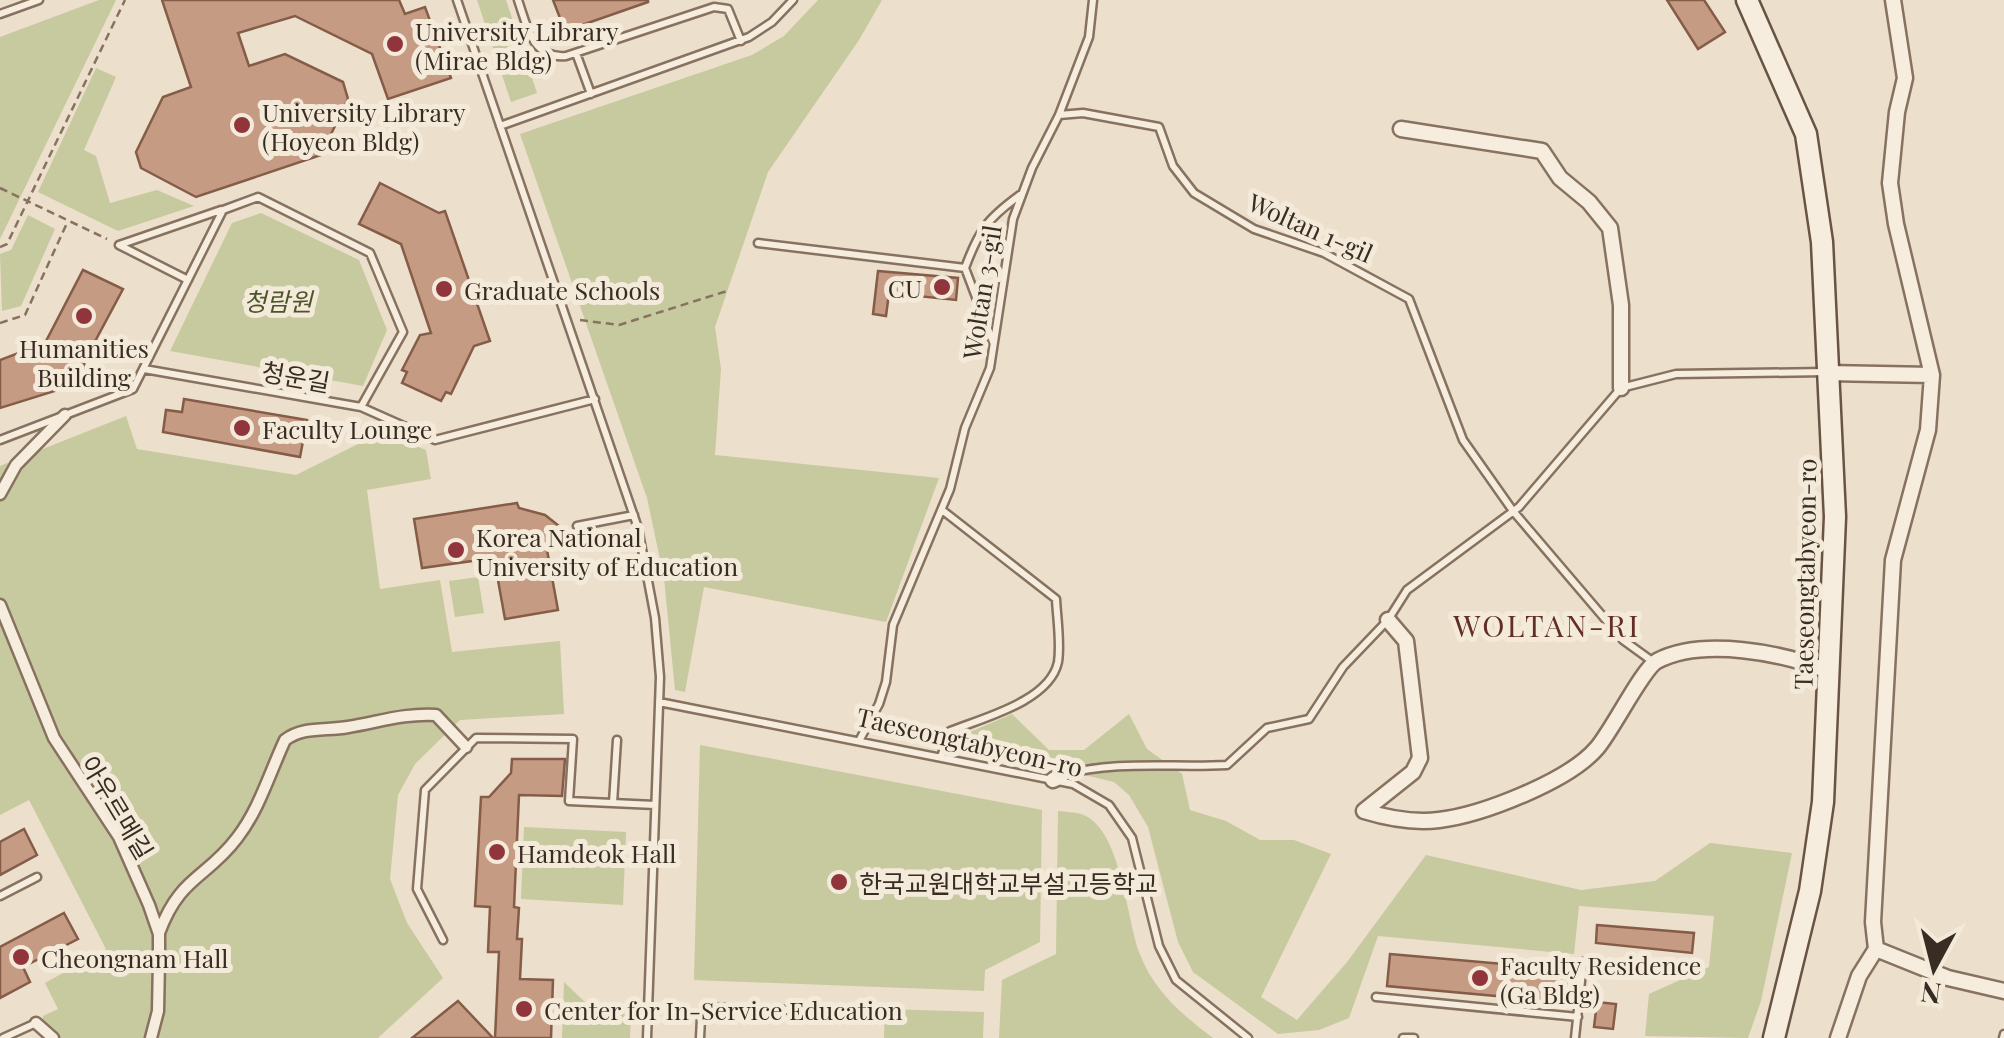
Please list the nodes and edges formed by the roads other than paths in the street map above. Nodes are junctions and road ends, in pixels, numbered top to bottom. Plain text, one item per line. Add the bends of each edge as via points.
1 (39, 0) edge
2 (456, 0) edge
3 (518, 0) edge
4 (794, 0) edge
5 (1093, 0) edge
6 (1746, 0) edge
7 (1893, 0) edge
8 (0, 14) edge
9 (741, 40) junction
10 (576, 53) junction
11 (591, 94) junction
12 (1059, 115) junction
13 (500, 126) junction
14 (1400, 129) dead end
15 (1022, 194) junction
16 (222, 210) junction
17 (758, 243) dead end
18 (965, 268) junction
19 (188, 280) junction
20 (994, 344) junction
21 (144, 370) junction
22 (1827, 372) junction
23 (1932, 375) junction
24 (1621, 388) junction
25 (595, 399) junction
26 (360, 407) junction
27 (64, 415) junction
28 (0, 440) edge
29 (0, 494) edge
30 (942, 510) junction
31 (1513, 510) junction
32 (634, 516) junction
33 (577, 526) dead end
34 (0, 604) edge
35 (1388, 620) junction
36 (1653, 662) junction
37 (1828, 671) junction
38 (659, 702) junction
39 (617, 740) dead end
40 (858, 741) junction
41 (466, 747) junction
42 (941, 757) junction
43 (1057, 778) junction
44 (613, 804) junction
45 (655, 806) junction
46 (37, 877) dead end
47 (0, 896) edge
48 (159, 934) junction
49 (443, 940) dead end
50 (1876, 950) junction
51 (1671, 970) dead end
52 (2004, 990) edge
53 (1376, 997) dead end
54 (864, 1013) dead end
55 (1578, 1017) junction
56 (36, 1023) joint
57 (4, 1038) edge
58 (54, 1038) edge
59 (151, 1038) edge
60 (647, 1038) edge
61 (700, 1038) edge
62 (1248, 1038) edge
63 (1402, 1038) edge
64 (1414, 1038) edge
65 (1575, 1038) edge
66 (1774, 1038) edge
67 (1838, 1038) edge

1 - 8 lane
2 - 13 lane
3 - 10 lane via 542,53
4 - 9 lane
5 - 12 lane, Woltan 3-gil via 1090,38
6 - 22 main road, Taeseongtabyeon-ro via 1806,134 1822,242
7 - 23 street via 1906,78 1890,183
9 - 10 lane via 728,9 714,7
9 - 11 lane
10 - 11 lane
11 - 13 lane
12 - 15 lane, Woltan 3-gil
12 - 31 lane, Woltan 1-gil via 1083,113 1159,128 1194,193 1254,229 1324,253 1409,299 1463,440
13 - 25 lane
14 - 24 street via 1542,151 1560,178 1590,202 1610,228 1622,305
15 - 18 lane, Woltan 3-gil via 978,233
15 - 20 lane, Woltan 3-gil
16 - 19 lane
16 - 19 lane via 119,245
16 - 26 lane via 258,197 370,253 403,332
17 - 18 lane, Woltan 3-gil
18 - 20 lane
19 - 21 lane
20 - 30 lane, Woltan 3-gil
21 - 26 lane, 청운길
21 - 27 lane via 133,389
22 - 23 street
22 - 24 lane via 1676,374
22 - 37 main road, Taeseongtabyeon-ro via 1835,517
23 - 50 street via 1928,430 1892,560
24 - 31 lane
25 - 26 lane, 청운길 via 435,440
25 - 32 lane
27 - 28 lane
27 - 29 street via 16,464
30 - 40 lane, Woltan 3-gil via 893,625 879,704
30 - 42 lane via 1056,600 1058,659 1053,677 1022,703 950,731
31 - 35 lane via 1407,590
31 - 36 lane, Woltan 1-gil via 1623,640
32 - 33 lane
32 - 38 lane via 655,618
34 - 48 street, 아우르메길 via 54,738 119,837
35 - 36 street via 1406,641 1420,758 1413,772 1364,811 1386,818 1456,816 1568,772 1596,750
35 - 43 lane via 1343,668 1309,720 1268,728 1227,764 1082,770
36 - 37 street via 1694,648 1798,659
37 - 66 main road, Taeseongtabyeon-ro via 1818,838
38 - 40 lane, Taeseongtabyeon-ro
38 - 45 lane
39 - 44 lane
40 - 42 lane, Taeseongtabyeon-ro
41 - 44 lane via 482,736 573,739 569,801
41 - 48 street via 436,715 296,732 285,740 242,833 179,892
41 - 49 lane via 426,790 418,889
42 - 43 lane, Taeseongtabyeon-ro
43 - 62 lane, Taeseongtabyeon-ro via 1109,805 1132,838 1160,946 1176,980
44 - 45 lane
45 - 60 lane
46 - 47 lane
48 - 59 street, 아우르메길
50 - 52 street via 1948,978
50 - 67 street via 1858,976
51 - 55 lane via 1584,962
53 - 55 lane
54 - 61 lane via 708,1008
55 - 65 lane
56 - 57 lane
56 - 58 street
63 - 64 lane

